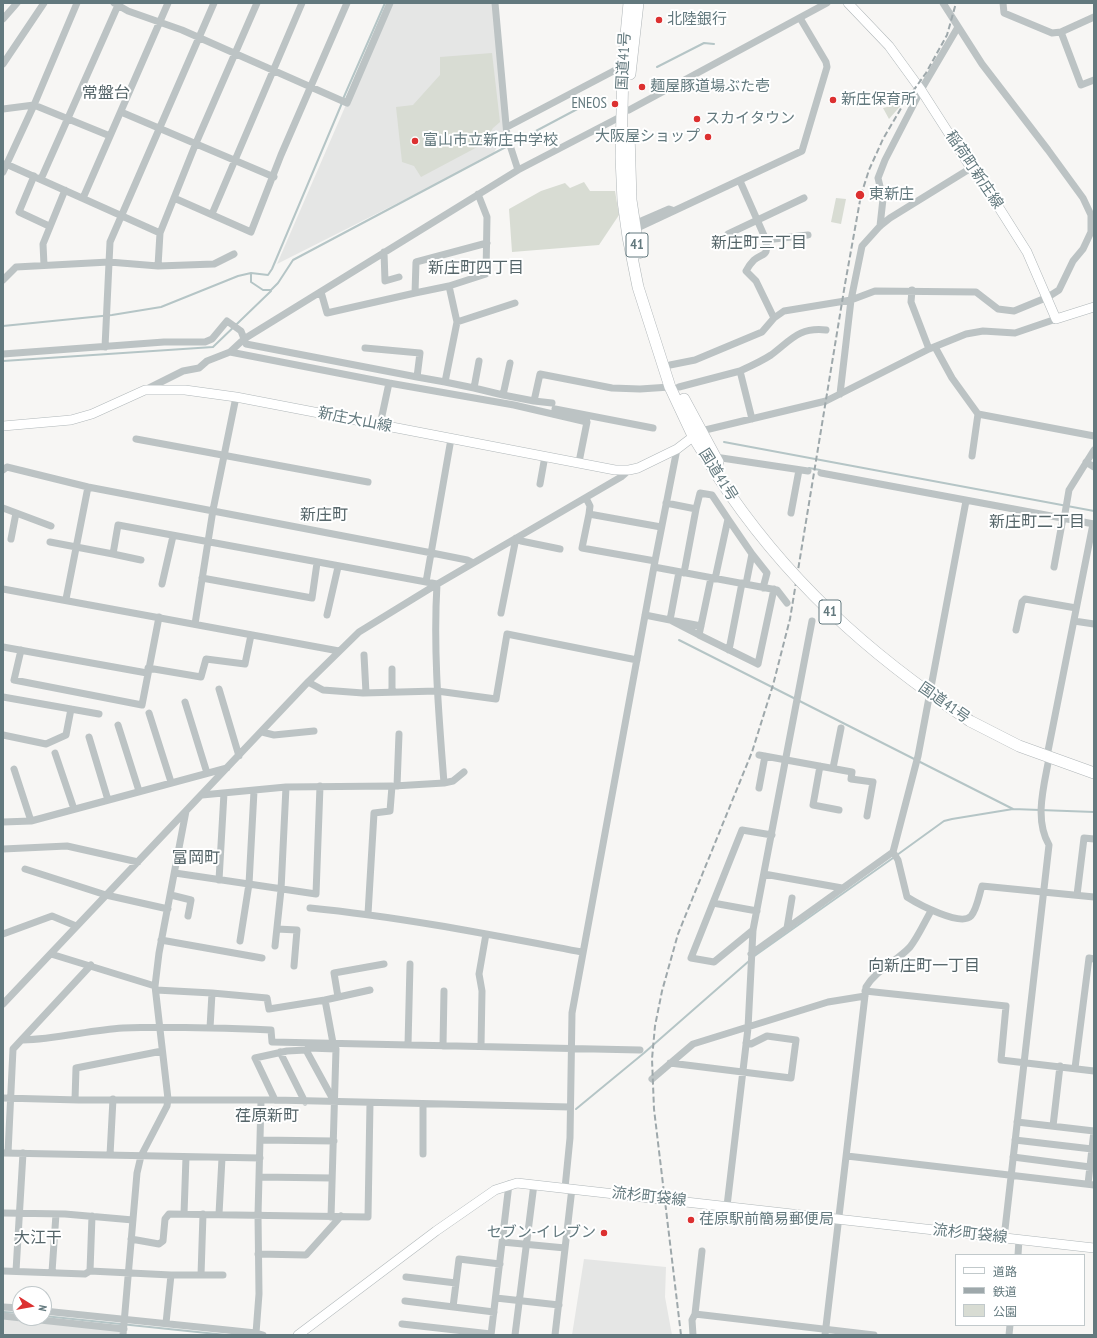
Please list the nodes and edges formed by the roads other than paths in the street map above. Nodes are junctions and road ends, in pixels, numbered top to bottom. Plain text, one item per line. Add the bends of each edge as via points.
1 (17, 3) edge
2 (44, 3) edge
3 (77, 3) edge
4 (117, 3) edge
5 (168, 3) edge
6 (214, 3) edge
7 (257, 3) edge
8 (302, 3) edge
9 (347, 3) edge
10 (390, 3) edge
11 (495, 3) edge
12 (629, 3) edge
13 (638, 3) edge
14 (827, 3) edge
15 (848, 3) edge
16 (943, 3) edge
17 (1003, 3) edge
18 (1094, 17) edge
19 (800, 18) junction
20 (3, 19) edge
21 (159, 22) junction
22 (958, 27) junction
23 (1061, 32) junction
24 (198, 39) junction
25 (234, 54) junction
26 (3, 64) edge
27 (627, 65) junction
28 (272, 70) junction
29 (1094, 80) edge
30 (312, 87) junction
31 (920, 90) junction
32 (34, 105) junction
33 (3, 109) edge
34 (121, 112) junction
35 (626, 113) junction
36 (68, 120) junction
37 (506, 127) junction
38 (160, 128) junction
39 (110, 136) junction
40 (196, 143) junction
41 (235, 160) junction
42 (5, 164) edge
43 (971, 168) junction
44 (518, 170) junction
45 (3, 172) edge
46 (274, 177) junction
47 (37, 178) junction
48 (740, 181) junction
49 (65, 190) junction
50 (478, 194) junction
51 (83, 198) junction
52 (174, 198) junction
53 (804, 198) dead end
54 (212, 214) junction
55 (122, 216) junction
56 (758, 220) junction
57 (49, 226) junction
58 (880, 226) junction
59 (631, 228) junction
60 (160, 233) junction
61 (1092, 233) edge
62 (728, 234) dead end
63 (808, 235) dead end
64 (766, 240) junction
65 (487, 243) junction
66 (384, 252) junction
67 (234, 254) dead end
68 (109, 262) junction
69 (44, 265) junction
70 (158, 266) junction
71 (399, 277) dead end
72 (3, 280) edge
73 (449, 286) junction
74 (912, 290) junction
75 (321, 292) junction
76 (415, 293) junction
77 (1048, 297) junction
78 (851, 300) junction
79 (515, 303) dead end
80 (1094, 307) edge
81 (774, 318) junction
82 (1056, 319) junction
83 (457, 322) junction
84 (826, 330) dead end
85 (244, 339) junction
86 (105, 347) junction
87 (365, 348) dead end
88 (932, 348) junction
89 (230, 352) junction
90 (3, 354) edge
91 (479, 362) dead end
92 (510, 363) dead end
93 (670, 365) junction
94 (740, 371) junction
95 (417, 377) junction
96 (445, 382) junction
97 (390, 383) junction
98 (675, 387) junction
99 (474, 388) junction
100 (145, 390) junction
101 (840, 394) junction
102 (503, 395) junction
103 (236, 397) junction
104 (534, 401) junction
105 (978, 414) junction
106 (596, 416) junction
107 (752, 419) junction
108 (587, 422) junction
109 (380, 425) junction
110 (3, 426) edge
111 (653, 428) dead end
112 (697, 434) junction
113 (1094, 436) edge
114 (136, 439) dead end
115 (451, 439) junction
116 (678, 449) junction
117 (1094, 450) edge
118 (224, 456) junction
119 (545, 456) junction
120 (972, 456) dead end
121 (715, 457) junction
122 (579, 462) junction
123 (1086, 462) junction
124 (1094, 467) edge
125 (3, 470) edge
126 (629, 470) junction
127 (799, 470) junction
128 (808, 471) dead end
129 (720, 473) junction
130 (821, 473) dead end
131 (368, 482) dead end
132 (540, 484) dead end
133 (88, 487) junction
134 (586, 498) junction
135 (966, 501) junction
136 (666, 503) junction
137 (3, 508) edge
138 (696, 509) junction
139 (213, 510) junction
140 (791, 512) dead end
141 (16, 513) junction
142 (589, 514) junction
143 (1064, 518) junction
144 (728, 519) junction
145 (1093, 524) edge
146 (52, 526) dead end
147 (661, 527) junction
148 (173, 536) junction
149 (516, 538) junction
150 (11, 539) dead end
151 (50, 542) dead end
152 (208, 542) junction
153 (76, 548) junction
154 (560, 549) dead end
155 (432, 553) junction
156 (113, 554) junction
157 (752, 554) junction
158 (141, 560) dead end
159 (317, 563) junction
160 (473, 563) junction
161 (654, 564) junction
162 (338, 567) junction
163 (1054, 567) dead end
164 (681, 572) junction
165 (202, 578) junction
166 (713, 578) junction
167 (426, 582) junction
168 (162, 584) dead end
169 (436, 584) junction
170 (744, 584) junction
171 (763, 588) junction
172 (3, 589) edge
173 (774, 590) junction
174 (66, 600) junction
175 (787, 603) dead end
176 (1076, 608) junction
177 (501, 613) dead end
178 (327, 615) dead end
179 (645, 615) junction
180 (159, 617) junction
181 (670, 620) junction
182 (812, 621) dead end
183 (1074, 621) junction
184 (195, 624) junction
185 (1094, 624) edge
186 (701, 626) junction
187 (1016, 630) dead end
188 (251, 635) junction
189 (699, 635) junction
190 (3, 647) edge
191 (20, 650) junction
192 (729, 650) junction
193 (339, 651) junction
194 (364, 655) dead end
195 (637, 660) junction
196 (392, 669) dead end
197 (148, 671) junction
198 (308, 682) junction
199 (219, 689) dead end
200 (437, 691) junction
201 (366, 692) junction
202 (392, 692) junction
203 (3, 697) edge
204 (185, 702) dead end
205 (71, 709) junction
206 (149, 713) dead end
207 (99, 714) dead end
208 (118, 725) dead end
209 (840, 728) dead end
210 (314, 731) dead end
211 (262, 732) junction
212 (3, 734) edge
213 (399, 734) dead end
214 (89, 737) dead end
215 (55, 753) dead end
216 (1048, 755) junction
217 (239, 756) junction
218 (786, 760) junction
219 (820, 766) junction
220 (1094, 766) edge
221 (14, 768) dead end
222 (227, 768) junction
223 (833, 768) junction
224 (464, 772) dead end
225 (207, 773) junction
226 (1094, 773) edge
227 (170, 782) junction
228 (444, 783) junction
229 (320, 786) junction
230 (395, 786) junction
231 (286, 787) junction
232 (759, 788) dead end
233 (254, 790) junction
234 (139, 791) junction
235 (224, 793) junction
236 (202, 795) junction
237 (108, 800) junction
238 (74, 809) junction
239 (839, 810) dead end
240 (186, 811) junction
241 (867, 816) dead end
242 (31, 821) junction
243 (3, 822) edge
244 (772, 835) junction
245 (1094, 839) edge
246 (3, 849) edge
247 (893, 852) junction
248 (138, 862) junction
249 (25, 869) dead end
250 (175, 873) junction
251 (764, 874) junction
252 (219, 880) junction
253 (249, 884) junction
254 (842, 888) junction
255 (281, 890) junction
256 (1043, 892) junction
257 (106, 895) junction
258 (170, 895) junction
259 (1077, 895) junction
260 (1094, 897) edge
261 (792, 898) dead end
262 (713, 903) junction
263 (310, 908) dead end
264 (168, 909) junction
265 (757, 911) junction
266 (930, 911) junction
267 (368, 914) junction
268 (188, 916) dead end
269 (76, 926) junction
270 (787, 928) junction
271 (277, 929) junction
272 (753, 930) junction
273 (3, 934) edge
274 (486, 934) junction
275 (161, 940) junction
276 (240, 941) dead end
277 (275, 946) dead end
278 (582, 952) junction
279 (51, 954) junction
280 (751, 954) junction
281 (262, 958) dead end
282 (1094, 959) edge
283 (384, 964) dead end
284 (410, 964) dead end
285 (91, 966) junction
286 (294, 966) dead end
287 (156, 988) junction
288 (370, 990) dead end
289 (444, 991) dead end
290 (212, 993) junction
291 (865, 994) junction
292 (338, 997) junction
293 (325, 1000) junction
294 (3, 1004) edge
295 (160, 1028) junction
296 (210, 1028) junction
297 (748, 1028) junction
298 (23, 1040) junction
299 (746, 1043) junction
300 (335, 1045) junction
301 (408, 1045) junction
302 (443, 1046) junction
303 (482, 1046) junction
304 (570, 1049) junction
305 (162, 1050) junction
306 (306, 1050) junction
307 (640, 1050) dead end
308 (280, 1052) junction
309 (670, 1063) junction
310 (1023, 1063) junction
311 (1060, 1066) junction
312 (1075, 1068) junction
313 (1094, 1071) edge
314 (742, 1072) junction
315 (652, 1079) dead end
316 (7, 1098) edge
317 (114, 1099) junction
318 (168, 1099) junction
319 (74, 1100) junction
320 (275, 1100) junction
321 (261, 1101) junction
322 (304, 1102) junction
323 (335, 1103) junction
324 (370, 1103) junction
325 (424, 1104) junction
326 (570, 1107) junction
327 (1017, 1122) junction
328 (1053, 1126) junction
329 (260, 1140) junction
330 (1015, 1140) junction
331 (334, 1141) junction
332 (1092, 1149) junction
333 (5, 1153) edge
334 (23, 1153) junction
335 (423, 1154) dead end
336 (110, 1155) junction
337 (141, 1156) junction
338 (846, 1156) junction
339 (186, 1157) junction
340 (1013, 1157) junction
341 (222, 1158) junction
342 (260, 1158) junction
343 (1090, 1167) junction
344 (1011, 1175) junction
345 (259, 1177) junction
346 (332, 1178) junction
347 (509, 1184) junction
348 (534, 1184) junction
349 (1091, 1184) edge
350 (568, 1188) junction
351 (727, 1206) junction
352 (3, 1213) edge
353 (20, 1213) junction
354 (56, 1214) junction
355 (184, 1214) junction
356 (203, 1214) junction
357 (219, 1214) junction
358 (258, 1215) junction
359 (92, 1216) junction
360 (341, 1216) junction
361 (331, 1217) junction
362 (133, 1220) junction
363 (839, 1220) junction
364 (1004, 1238) junction
365 (131, 1239) junction
366 (1020, 1240) junction
367 (502, 1242) junction
368 (526, 1244) junction
369 (565, 1248) junction
370 (1094, 1248) edge
371 (702, 1251) dead end
372 (258, 1254) junction
373 (1018, 1254) edge
374 (500, 1264) junction
375 (3, 1271) edge
376 (16, 1271) junction
377 (90, 1271) junction
378 (52, 1272) junction
379 (128, 1272) junction
380 (171, 1275) junction
381 (201, 1275) junction
382 (223, 1275) dead end
383 (406, 1277) dead end
384 (456, 1283) junction
385 (496, 1298) junction
386 (405, 1301) dead end
387 (519, 1301) junction
388 (559, 1305) junction
389 (453, 1307) junction
390 (52, 1312) edge
391 (494, 1312) junction
392 (695, 1314) junction
393 (3, 1316) edge
394 (125, 1319) junction
395 (166, 1323) junction
396 (402, 1324) dead end
397 (123, 1332) edge
398 (826, 1332) edge
399 (259, 1334) edge
400 (298, 1335) edge
401 (491, 1335) edge
402 (515, 1335) edge
403 (555, 1335) edge
404 (693, 1335) edge
405 (866, 1335) edge
406 (874, 1335) edge

1 - 20 street
2 - 26 street
3 - 32 street
4 - 21 street via 128,11
4 - 36 street
5 - 21 street
6 - 24 street
7 - 25 street
8 - 28 street
9 - 30 street
10 - 30 street via 347,103
11 - 37 street
12 - 27 highway, 国道41号 / 41
13 - 27 highway, 国道41号 / 41
14 - 19 street
15 - 31 main road, 稲荷町新庄線 via 889,46
16 - 22 street
17 - 23 street via 1004,13 1052,34
18 - 23 street
19 - 35 street
19 - 48 street via 827,67 802,152
21 - 24 street
21 - 34 street
22 - 31 street
22 - 61 street via 982,64 1083,198 1091,215
23 - 29 street via 1081,85
24 - 25 street
24 - 38 street
25 - 28 street
25 - 40 street
27 - 35 highway, 国道41号 / 41
27 - 37 street
28 - 30 street
28 - 41 street
30 - 46 street
31 - 43 main road, 稲荷町新庄線
31 - 58 street via 878,178 883,199
32 - 33 street
32 - 36 street
32 - 42 street
34 - 38 street
34 - 39 street
35 - 44 street
35 - 59 highway, 国道41号 / 41
36 - 39 street
36 - 47 street
37 - 44 street
38 - 40 street
38 - 55 street
39 - 51 street
40 - 41 street
40 - 52 street
41 - 46 street
41 - 54 street
42 - 45 street
42 - 47 street
43 - 58 street
43 - 77 main road, 稲荷町新庄線 via 1018,236
44 - 50 street
46 - 54 street via 251,232
47 - 49 street
47 - 57 street via 19,212
48 - 56 street
48 - 59 street via 676,211 669,209
49 - 51 street
49 - 57 street
50 - 65 street via 487,217
50 - 66 street
51 - 55 street
52 - 54 street
52 - 60 street
53 - 56 street
55 - 60 street
55 - 68 street via 110,242
56 - 62 street
56 - 64 street
57 - 69 street via 43,244
58 - 78 street via 862,246
59 - 93 highway, 国道41号 / 41 via 645,285
59 - 98 highway, 国道41号 / 41 via 638,287
60 - 70 street
61 - 77 street via 1073,261 1059,290
63 - 64 street
64 - 81 street via 765,255 754,260 746,270 756,281
65 - 73 street via 486,274
65 - 76 street via 416,262
66 - 71 street via 385,281
66 - 75 street
67 - 70 street via 214,264
68 - 69 street
68 - 70 street
68 - 86 street
69 - 72 street via 16,267
73 - 76 street
73 - 83 street
74 - 77 street via 976,292 998,309 1014,311
74 - 78 street via 875,291
74 - 88 street via 911,302
75 - 76 street via 327,313
75 - 85 street
77 - 82 main road, 稲荷町新庄線
78 - 81 street via 784,311
78 - 101 street
79 - 83 street
80 - 82 main road
81 - 93 street via 762,332 695,360
82 - 88 street via 1015,333 982,331 966,334
83 - 96 street
84 - 94 street via 802,331 770,355
85 - 86 street via 241,331 227,320 212,339 205,342 164,342
85 - 89 street
85 - 95 street via 246,344
86 - 90 street
87 - 95 street via 420,353
88 - 101 street
88 - 105 street
89 - 97 street
89 - 100 street
91 - 99 street
92 - 102 street
93 - 98 highway, 国道41号 / 41
94 - 98 street
94 - 107 street
95 - 96 street
96 - 99 street
97 - 108 street via 514,405
97 - 109 street
98 - 104 street via 640,390 612,388 540,374
98 - 112 highway, 国道41号 / 41
99 - 102 street
100 - 103 main road, 新庄大山線 via 185,390
100 - 110 main road, 新庄大山線 via 92,414 71,420
101 - 107 street via 817,403
102 - 104 street
103 - 109 main road, 新庄大山線
103 - 118 street
104 - 106 street
105 - 113 street
105 - 120 street
106 - 108 street
106 - 111 street
107 - 112 street
108 - 122 street
109 - 115 main road, 新庄大山線
112 - 116 main road
112 - 121 highway, 国道41号 / 41
112 - 129 highway, 国道41号 / 41
114 - 118 street
115 - 119 main road, 新庄大山線
115 - 155 street
116 - 126 main road
116 - 136 street
117 - 123 street
118 - 131 street
118 - 139 street
119 - 122 main road, 新庄大山線
119 - 132 street
121 - 127 street
121 - 129 highway, 国道41号 / 41
122 - 126 main road, 新庄大山線
123 - 124 street
123 - 143 street via 1069,490
125 - 133 street via 7,467
126 - 134 street
127 - 128 street
127 - 140 street
129 - 216 highway, 国道41号 / 41, bridge via 740,509 768,547 832,615 930,694 1004,739
130 - 135 street
133 - 139 street
133 - 153 street
134 - 142 street via 590,506
134 - 149 street
135 - 143 street
135 - 247 street via 918,756
136 - 138 street
136 - 147 street
137 - 141 street
138 - 144 street via 700,493 712,495
138 - 164 street
139 - 152 street
139 - 155 street
141 - 146 street
141 - 150 street
142 - 147 street
142 - 161 street via 582,548
143 - 145 street
143 - 163 street
144 - 157 street
144 - 166 street
145 - 176 street
147 - 161 street
148 - 152 street
148 - 156 street via 118,525
148 - 168 street
149 - 154 street
149 - 160 street
149 - 177 street
151 - 153 street
152 - 159 street
152 - 165 street
153 - 156 street
153 - 174 street
155 - 160 street
155 - 167 street
156 - 158 street
157 - 170 street
157 - 171 street via 767,573
159 - 162 street
159 - 165 street via 312,598
160 - 169 street
161 - 164 street
161 - 179 street
162 - 167 street
162 - 178 street
164 - 166 street
164 - 181 street
165 - 184 street
166 - 170 street
166 - 186 street
167 - 169 street
169 - 193 street via 359,632
169 - 200 street
170 - 171 street
170 - 192 street
171 - 173 street
172 - 174 street
173 - 175 street via 777,590
173 - 192 street via 758,664
174 - 180 street
176 - 183 street
176 - 187 street via 1026,599 1022,602
179 - 181 street
179 - 195 street
180 - 184 street
180 - 197 street
181 - 186 street
181 - 189 street
182 - 218 street
183 - 185 street
183 - 216 street
184 - 188 street
186 - 189 street
188 - 193 street
188 - 197 street via 245,664 206,659 201,677
189 - 192 street
190 - 191 street
191 - 197 street
191 - 197 street via 14,680 142,705
193 - 198 street
194 - 201 street
195 - 200 street via 508,634 496,698
195 - 278 street
196 - 202 street
198 - 201 street via 323,690
198 - 211 street
199 - 217 street
200 - 202 street
200 - 228 street
201 - 202 street
203 - 205 street
204 - 225 street
205 - 207 street
205 - 212 street via 66,735 46,744
206 - 227 street
208 - 234 street
209 - 223 street
210 - 211 street via 274,735
211 - 217 street
213 - 230 street
214 - 237 street
215 - 238 street
216 - 220 highway, 国道41号 / 41
216 - 226 highway, 国道41号 / 41
216 - 256 street via 1041,801 1042,824 1049,845
217 - 222 street
218 - 219 street
218 - 232 street via 762,755
218 - 244 street
219 - 223 street
219 - 239 street via 813,805
221 - 242 street
222 - 225 street
222 - 236 street
223 - 241 street via 852,772 851,778 873,782
224 - 228 street
225 - 227 street
227 - 234 street
228 - 230 street
229 - 230 street
229 - 231 street
229 - 255 street via 316,894
230 - 267 street via 390,811 374,813
231 - 233 street
231 - 255 street
233 - 235 street
233 - 253 street
234 - 237 street
235 - 236 street
235 - 252 street
236 - 240 street
237 - 238 street
238 - 242 street
240 - 248 street
240 - 250 street
242 - 243 street
244 - 251 street
244 - 262 street via 742,830
245 - 259 street via 1084,838
246 - 248 street via 67,846
247 - 254 street
247 - 266 street via 898,860 907,897
248 - 257 street
249 - 257 street
250 - 252 street
250 - 258 street
251 - 254 street
251 - 265 street
252 - 253 street
253 - 255 street
253 - 276 street
254 - 270 street
255 - 271 street
256 - 259 street
256 - 266 street via 982,886 975,910 971,917 965,920
256 - 310 street
257 - 264 street
257 - 269 street
258 - 264 street
258 - 268 street via 190,900
259 - 260 street
261 - 270 street
262 - 265 street
262 - 272 street via 691,958 714,962
263 - 267 street
264 - 275 street
265 - 272 street
266 - 291 street via 910,946 872,977
267 - 274 street
269 - 273 street via 52,916
269 - 279 street
270 - 280 street
271 - 277 street
271 - 286 street via 297,930
272 - 280 street
274 - 278 street
274 - 303 street via 479,974 482,991
275 - 281 street
275 - 287 street
278 - 304 street via 572,1013
279 - 285 street
279 - 294 street
280 - 297 street
282 - 312 street via 1089,958
283 - 292 street via 334,973
284 - 301 street
285 - 287 street
285 - 298 street
287 - 290 street
287 - 295 street
288 - 292 street
289 - 302 street
290 - 293 street via 267,998 269,1009
290 - 296 street
291 - 297 street via 828,1002
291 - 310 street via 1006,1006 1001,1060
291 - 338 street
292 - 293 street
293 - 300 street
295 - 296 street
295 - 298 street via 93,1030
295 - 305 street
296 - 300 street via 271,1030 272,1042
297 - 299 street
297 - 309 street via 693,1044
298 - 316 street via 13,1049
299 - 314 street
299 - 314 street via 751,1044 767,1036 796,1040 791,1078
300 - 301 street
300 - 306 street
300 - 323 street
301 - 302 street
302 - 303 street
303 - 304 street
304 - 307 street
304 - 326 street
305 - 318 street
305 - 319 street via 76,1068
306 - 308 street
306 - 323 street
308 - 320 street via 255,1058
308 - 322 street
309 - 314 street
309 - 315 street
310 - 311 street
310 - 327 street
311 - 312 street
311 - 328 street
312 - 313 street
314 - 351 street
316 - 319 street
316 - 333 street
317 - 318 street
317 - 319 street
317 - 336 street
318 - 321 street
318 - 337 street via 167,1106
320 - 321 street
320 - 322 street
321 - 329 street
322 - 323 street
323 - 324 street
323 - 331 street
324 - 325 street
324 - 360 street via 368,1217
325 - 326 street
325 - 335 street
326 - 350 street
327 - 328 street
327 - 330 street
328 - 332 street via 1094,1131
329 - 331 street
329 - 342 street
330 - 332 street
330 - 340 street
331 - 346 street
332 - 343 street
333 - 334 street
334 - 336 street
334 - 353 street
336 - 337 street
337 - 339 street
337 - 362 street
338 - 344 street
338 - 363 street
339 - 341 street
339 - 355 street
340 - 343 street
340 - 344 street
341 - 342 street
341 - 357 street
342 - 345 street
343 - 349 street
344 - 349 street
344 - 364 street
345 - 346 street
345 - 358 street
346 - 361 street
347 - 348 main road, 流杉町袋線
347 - 367 street
347 - 400 main road, 流杉町袋線 via 495,1190 436,1231
348 - 350 main road, 流杉町袋線
348 - 368 street
350 - 351 main road, 流杉町袋線
350 - 369 street
351 - 363 main road, 流杉町袋線
352 - 353 street
353 - 354 street
353 - 376 street
354 - 359 street
354 - 378 street
355 - 356 street
355 - 365 street via 169,1214 165,1219 163,1242 159,1244
356 - 357 street
356 - 381 street
357 - 358 street
358 - 361 street
358 - 372 street
359 - 362 street
359 - 377 street
360 - 361 street
360 - 372 street via 306,1255
362 - 365 street
363 - 364 main road, 流杉町袋線
363 - 398 street
364 - 366 main road, 流杉町袋線
365 - 379 street
366 - 370 main road, 流杉町袋線
366 - 373 street
367 - 368 street
367 - 374 street
368 - 369 street
368 - 387 street
369 - 388 street
371 - 392 street
372 - 399 street
374 - 384 street via 459,1259
374 - 385 street
375 - 376 street
376 - 378 street
377 - 378 street via 85,1274
377 - 379 street
379 - 380 street
379 - 394 street
380 - 381 street
380 - 395 street
381 - 382 street
383 - 384 street
384 - 389 street
385 - 387 street
385 - 391 street
386 - 389 street
387 - 388 street
387 - 402 street
388 - 403 street
389 - 391 street
390 - 394 street
391 - 401 street
392 - 398 street
392 - 404 street via 692,1320
393 - 397 street
394 - 395 street
394 - 397 street
395 - 399 street
396 - 401 street
398 - 405 street
405 - 406 street

